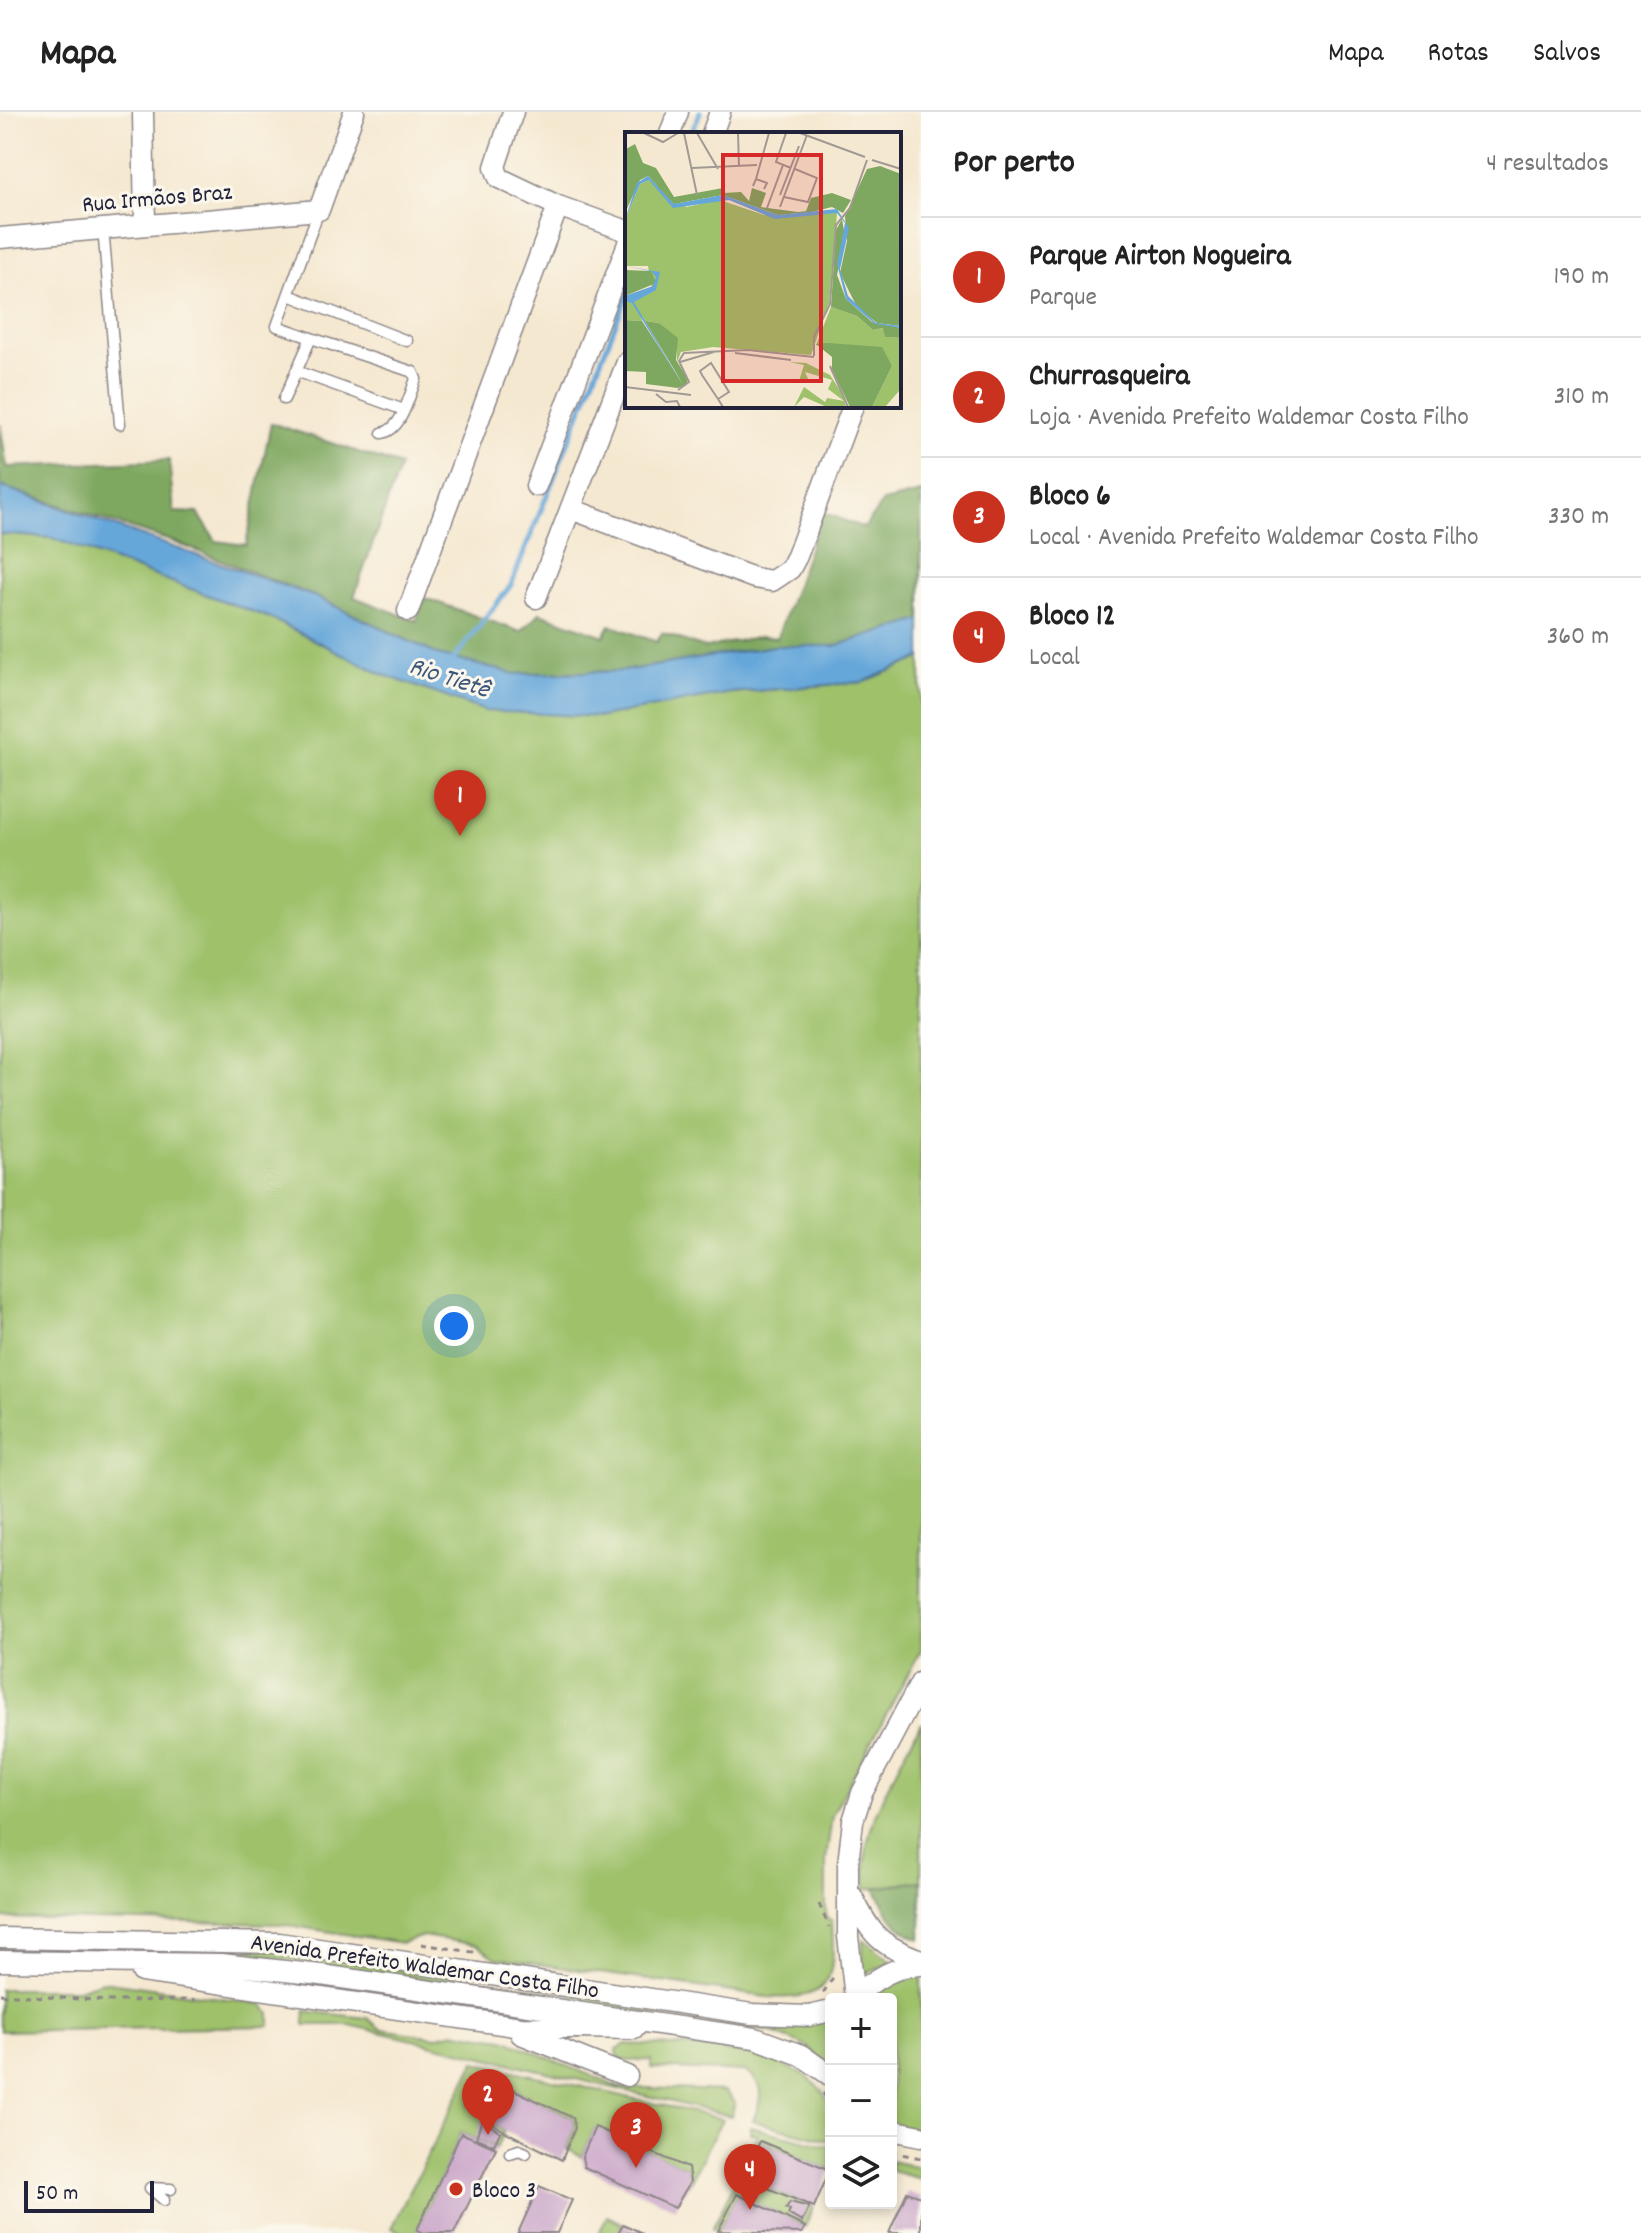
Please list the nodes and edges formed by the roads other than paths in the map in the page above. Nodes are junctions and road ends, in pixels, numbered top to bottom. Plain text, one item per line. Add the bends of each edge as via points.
1 (143, 112) edge
2 (354, 112) edge
3 (513, 112) edge
4 (678, 112) edge
5 (720, 112) edge
6 (671, 132) edge
7 (713, 132) edge
8 (558, 206) junction
9 (319, 210) junction
10 (145, 224) junction
11 (103, 228) junction
12 (625, 230) edge
13 (0, 238) edge
14 (625, 251) edge
15 (289, 295) junction
16 (311, 338) junction
17 (407, 341) dead end
18 (625, 367) edge
19 (296, 371) junction
20 (284, 399) dead end
21 (852, 408) edge
22 (404, 410) junction
23 (120, 424) dead end
24 (382, 433) dead end
25 (536, 486) dead end
26 (571, 509) junction
27 (536, 598) dead end
28 (408, 611) dead end
29 (921, 1682) edge
30 (851, 1893) junction
31 (0, 1938) edge
32 (0, 1961) edge
33 (79, 1961) junction
34 (921, 1963) edge
35 (854, 1993) edge
36 (860, 1993) edge
37 (825, 2012) edge
38 (479, 2021) junction
39 (684, 2027) junction
40 (622, 2030) junction
41 (825, 2072) edge
42 (897, 2131) edge
43 (921, 2136) edge
44 (510, 2153) dead end
45 (526, 2153) dead end
46 (171, 2189) dead end
47 (164, 2200) dead end

1 - 10 street
2 - 9 street
3 - 8 street via 496,174
4 - 6 street
5 - 7 street
8 - 12 street
8 - 28 street
9 - 10 street, Rua Irmãos Braz
9 - 15 lane
10 - 11 street, Rua Irmãos Braz
11 - 13 street, Rua Irmãos Braz
11 - 23 lane
14 - 25 street
15 - 16 lane via 277,326
15 - 17 lane
16 - 19 lane
16 - 22 lane via 413,372 416,379
18 - 26 street
19 - 20 lane
19 - 22 lane
21 - 26 street via 797,556 790,569 772,581
22 - 24 lane via 393,429
26 - 27 street
29 - 30 street via 862,1793 848,1864
30 - 34 street via 881,1943
30 - 35 street via 848,1936
31 - 37 street via 279,1943 752,2014 798,2017
32 - 33 street, Avenida Prefeito Waldemar Costa Filho
33 - 38 street
33 - 39 street, Avenida Prefeito Waldemar Costa Filho via 221,1964 307,1973
34 - 36 street via 891,1971
38 - 40 street
38 - 40 street via 627,2076 606,2061 602,2051 605,2038
39 - 40 street
39 - 41 street, Avenida Prefeito Waldemar Costa Filho via 779,2044
42 - 43 street
44 - 45 lane
46 - 47 lane via 150,2188

